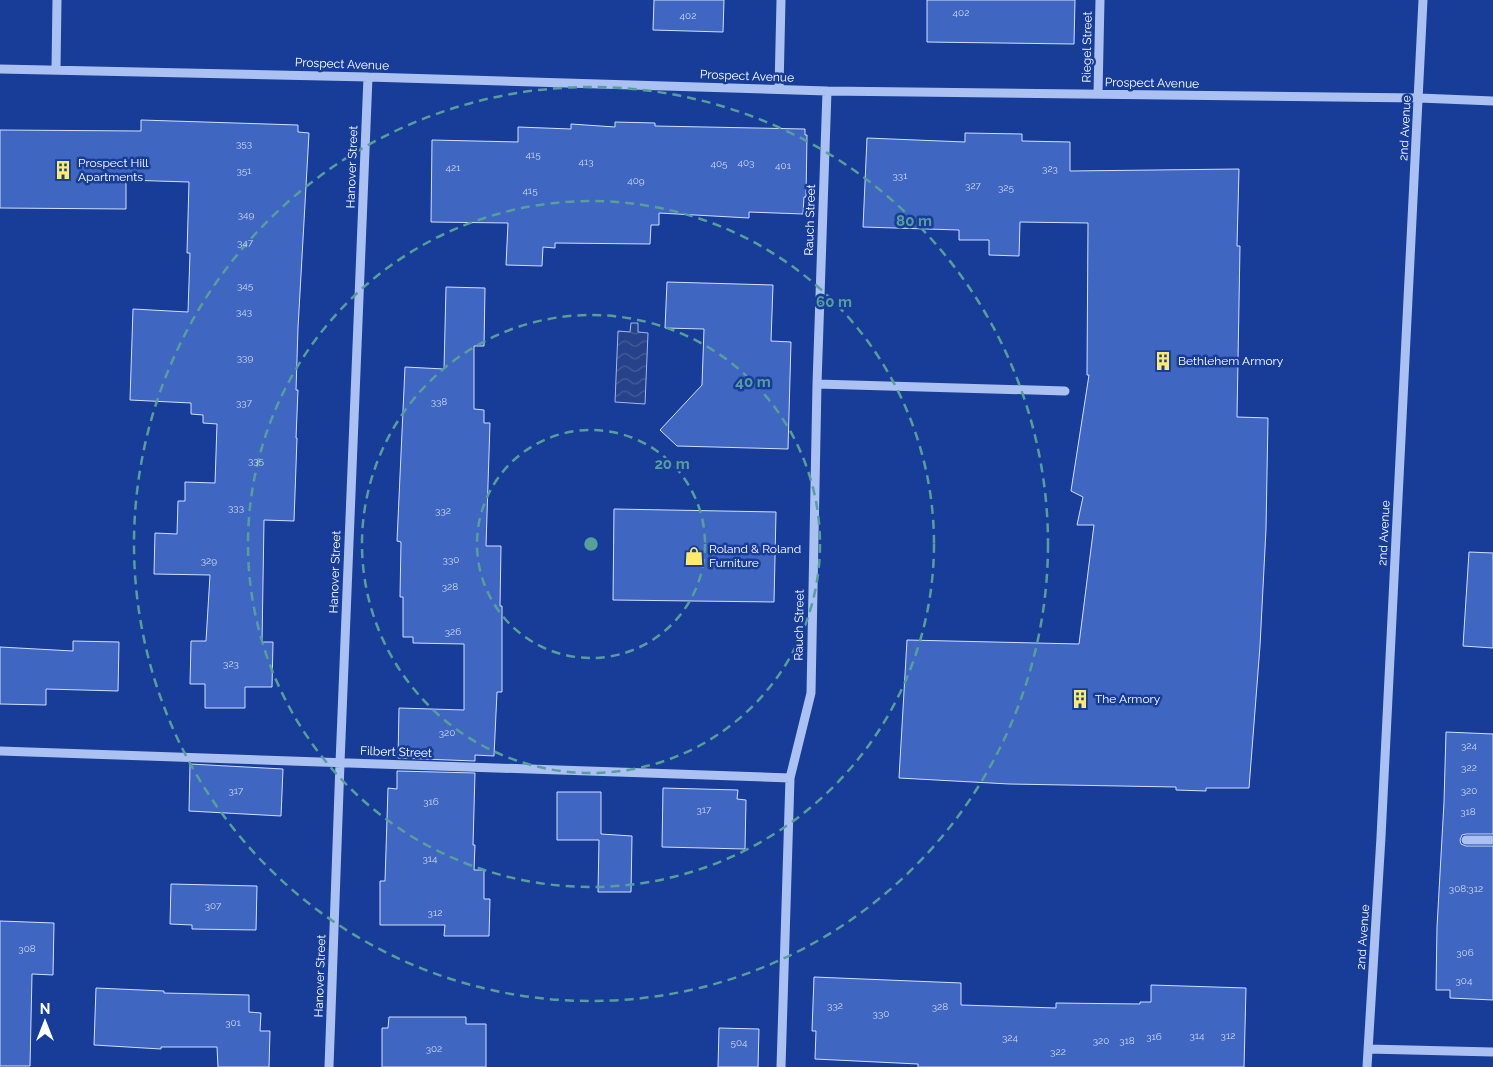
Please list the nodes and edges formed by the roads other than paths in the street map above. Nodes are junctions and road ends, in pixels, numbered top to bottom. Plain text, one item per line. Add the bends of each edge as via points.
1 (57, 0) edge
2 (781, 0) edge
3 (1100, 0) edge
4 (1424, 0) edge
5 (0, 68) edge
6 (56, 69) junction
7 (368, 77) junction
8 (779, 89) junction
9 (827, 91) junction
10 (1098, 94) junction
11 (1419, 98) junction
12 (1493, 101) edge
13 (817, 384) junction
14 (1066, 391) dead end
15 (0, 751) edge
16 (340, 763) junction
17 (790, 778) junction
18 (1466, 840) dead end
19 (1493, 840) edge
20 (1368, 1049) junction
21 (1493, 1052) edge
22 (329, 1067) edge
23 (781, 1067) edge
24 (1367, 1067) edge

1 - 6 street
2 - 8 street
3 - 10 street, Riegel Street
4 - 11 street, 2nd Avenue
5 - 6 street, Prospect Avenue
6 - 7 street, Prospect Avenue
7 - 8 street, Prospect Avenue
7 - 16 street, Hanover Street
8 - 9 street, Prospect Avenue
9 - 10 street, Prospect Avenue
9 - 13 street, Rauch Street
10 - 11 street, Prospect Avenue
11 - 12 street, Prospect Avenue
11 - 20 street, 2nd Avenue
13 - 14 street
13 - 17 street, Rauch Street via 810,693
15 - 16 street, Filbert Street
16 - 17 street, Filbert Street
16 - 22 street, Hanover Street
17 - 23 street, Rauch Street
18 - 19 street
20 - 21 street
20 - 24 street, 2nd Avenue

